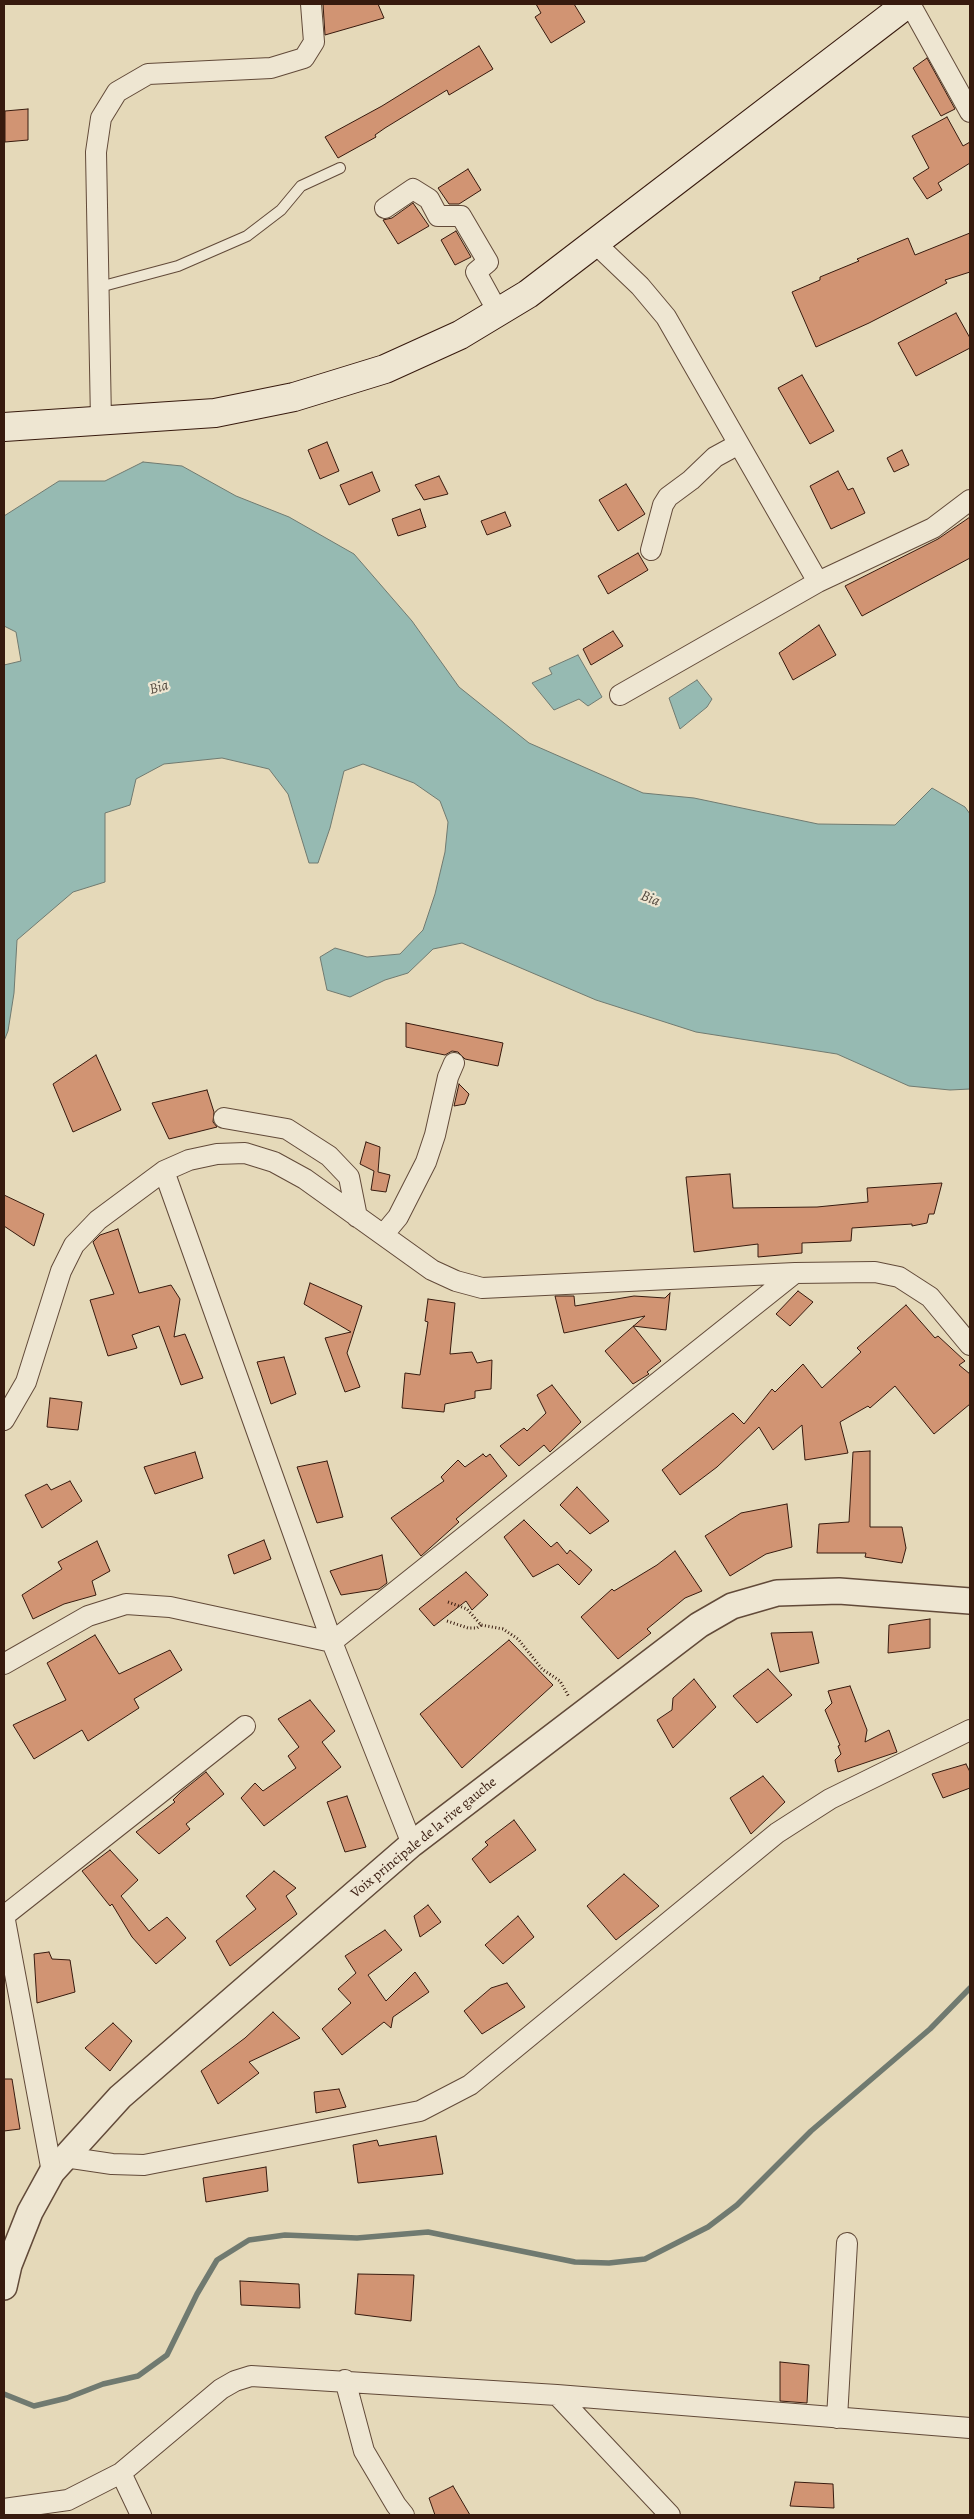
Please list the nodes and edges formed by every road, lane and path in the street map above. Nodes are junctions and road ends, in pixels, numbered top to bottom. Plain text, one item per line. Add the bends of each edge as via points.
1 (311, 4) edge
2 (909, 4) edge
3 (970, 112) edge
4 (340, 168) dead end
5 (385, 208) dead end
6 (595, 243) junction
7 (98, 284) junction
8 (498, 312) junction
9 (101, 421) junction
10 (4, 427) edge
11 (738, 445) junction
12 (970, 500) edge
13 (651, 550) dead end
14 (818, 582) junction
15 (620, 695) dead end
16 (454, 1063) dead end
17 (224, 1118) dead end
18 (164, 1171) junction
19 (357, 1217) junction
20 (383, 1235) junction
21 (795, 1273) junction
22 (970, 1344) edge
23 (4, 1420) edge
24 (970, 1601) edge
25 (448, 1602) dead end
26 (447, 1621) dead end
27 (480, 1625) junction
28 (332, 1642) junction
29 (4, 1664) edge
30 (575, 1720) junction
31 (245, 1726) dead end
32 (970, 1730) edge
33 (412, 1844) junction
34 (4, 1916) edge
35 (58, 2164) junction
36 (848, 2242) dead end
37 (4, 2288) edge
38 (345, 2380) junction
39 (556, 2395) junction
40 (837, 2418) junction
41 (970, 2428) edge
42 (121, 2473) junction
43 (4, 2509) edge
44 (141, 2515) edge
45 (404, 2515) edge
46 (670, 2515) edge

1 - 7 street via 314,42 304,58 271,68 148,74 116,92 101,118 96,152
2 - 3 street
2 - 6 main road
4 - 7 lane via 301,186 281,210 247,236 178,266 107,285
5 - 8 street via 413,189 429,199 438,216 461,216 488,262 476,272
6 - 8 main road via 528,294
6 - 11 street via 640,286 666,317
7 - 9 street
8 - 9 main road via 460,335 385,369 294,397 215,413
9 - 10 main road
11 - 13 street via 715,457 668,497
11 - 14 street
12 - 14 street via 934,528
14 - 15 street
16 - 20 street via 426,1162 398,1217
17 - 19 street via 287,1129 329,1156 349,1177
18 - 19 street via 189,1160 216,1154 246,1153 274,1162 305,1179
18 - 23 street via 98,1220 74,1245 61,1271 26,1382
18 - 28 street
19 - 20 street
20 - 21 street via 432,1270 482,1288
21 - 22 street via 875,1272 899,1277 930,1297
21 - 28 street
24 - 30 street, Voix principale de la rive gauche via 839,1591 777,1593 732,1606 698,1625
25 - 27 path via 467,1609
26 - 27 path via 468,1628
27 - 30 path via 503,1629 518,1639 542,1669 560,1681
28 - 29 street via 170,1608 126,1604 88,1616
28 - 33 street
30 - 33 street, Voix principale de la rive gauche
31 - 34 street
32 - 35 street via 830,1799 777,1833 470,2085 420,2111 144,2166
33 - 35 street, Voix principale de la rive gauche via 120,2097
34 - 35 street
35 - 37 street, Voix principale de la rive gauche via 30,2212
36 - 40 street
38 - 39 street
38 - 42 street via 251,2376 235,2381
38 - 45 street via 364,2451
39 - 40 street
39 - 46 street
40 - 41 street
42 - 43 street via 68,2500
42 - 44 street

